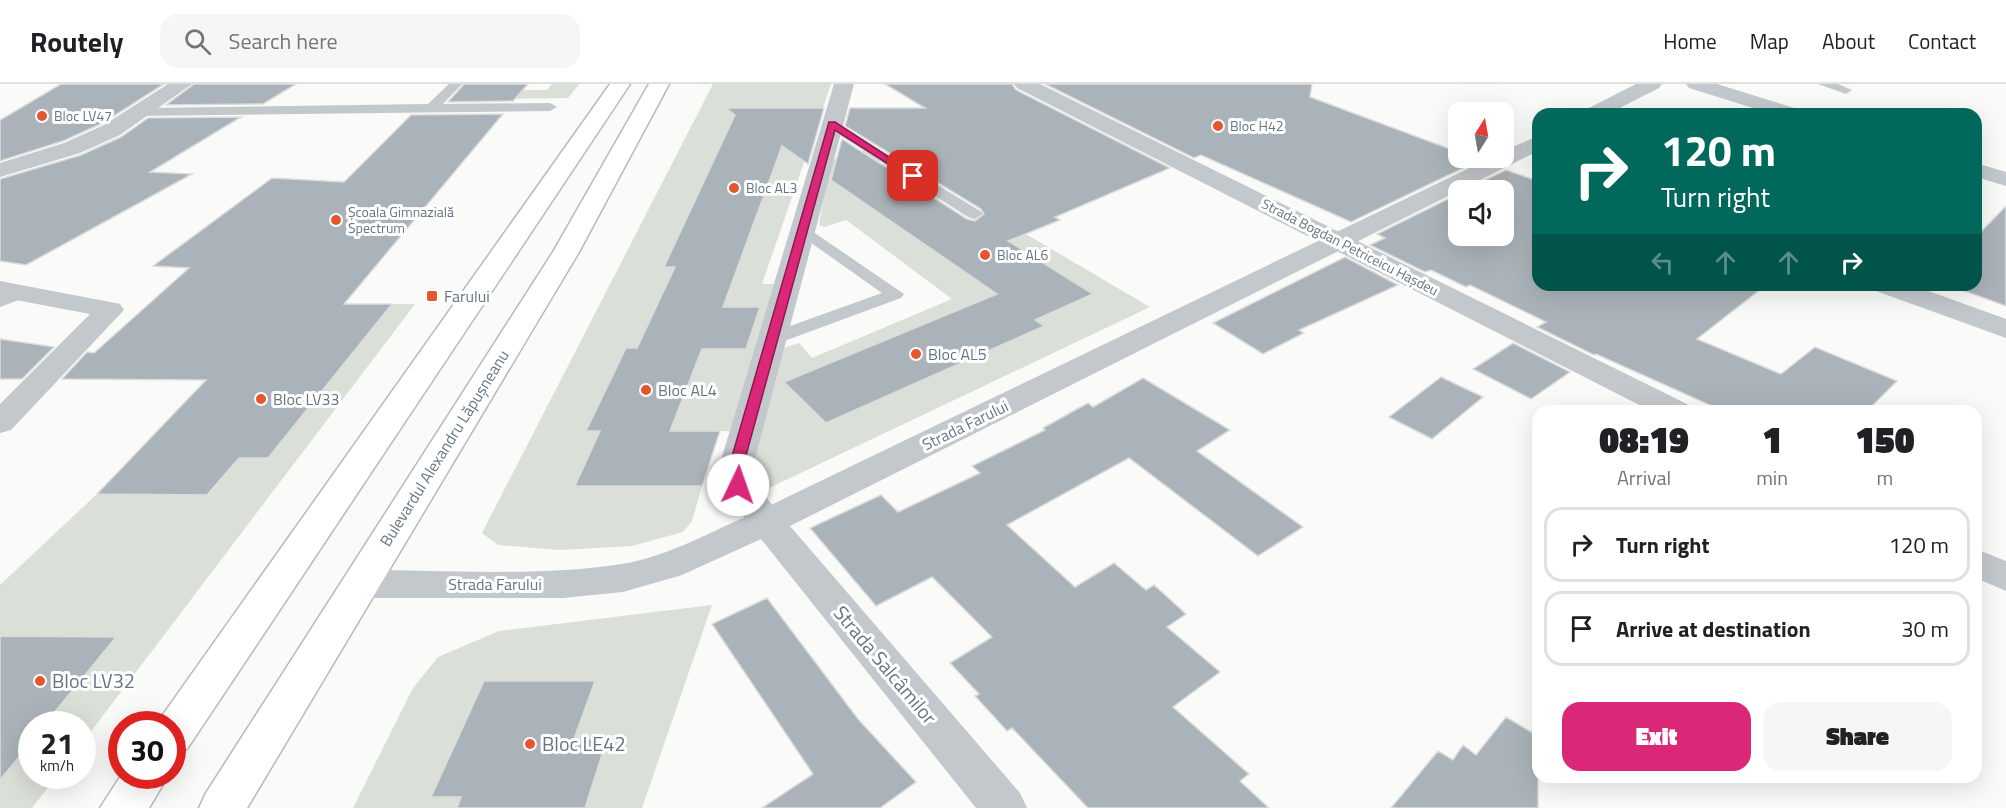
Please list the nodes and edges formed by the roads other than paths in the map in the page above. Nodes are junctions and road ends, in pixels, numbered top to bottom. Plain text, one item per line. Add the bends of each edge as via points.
1 (182, 84) edge
2 (456, 84) edge
3 (620, 84) edge
4 (659, 84) edge
5 (844, 84) edge
6 (1024, 84) edge
7 (1652, 84) edge
8 (1696, 84) edge
9 (1824, 84) edge
10 (1846, 90) dead end
11 (550, 107) dead end
12 (432, 108) junction
13 (1605, 108) edge
14 (1774, 108) edge
15 (140, 112) junction
16 (832, 124) junction
17 (1532, 145) edge
18 (0, 170) edge
19 (1982, 172) edge
20 (2006, 179) edge
21 (974, 214) dead end
22 (803, 230) junction
23 (1340, 242) junction
24 (1902, 291) edge
25 (7, 294) edge
26 (2006, 329) edge
27 (772, 339) junction
28 (1664, 405) edge
29 (0, 423) edge
30 (767, 522) junction
31 (1982, 565) edge
32 (2006, 577) edge
33 (360, 584) junction
34 (186, 716) edge
35 (137, 789) edge
36 (123, 808) edge
37 (222, 808) edge
38 (1004, 808) edge

1 - 15 street
2 - 12 lane
3 - 34 main road
4 - 33 main road, Bulevardul Alexandru Lăpușneanu via 566,252
5 - 16 street, Strada Salcâmilor
6 - 23 street, Strada Bogdan Petriceicu Hașdeu
7 - 13 street
8 - 14 street
9 - 10 lane
11 - 12 lane
12 - 15 lane
15 - 18 street via 72,148
16 - 21 lane
16 - 22 street, Strada Salcâmilor
17 - 23 street, Strada Farului
19 - 20 street
22 - 27 street, Strada Salcâmilor
22 - 27 lane via 895,294
23 - 28 street, Strada Bogdan Petriceicu Hașdeu
23 - 30 street, Strada Farului
24 - 26 street
25 - 29 street via 110,310
27 - 30 street, Strada Salcâmilor via 735,470 738,485
30 - 33 street, Strada Farului via 669,565 623,578 562,585
30 - 38 street, Strada Salcâmilor
31 - 32 street
33 - 37 main road, Bulevardul Alexandru Lăpușneanu
35 - 36 main road

